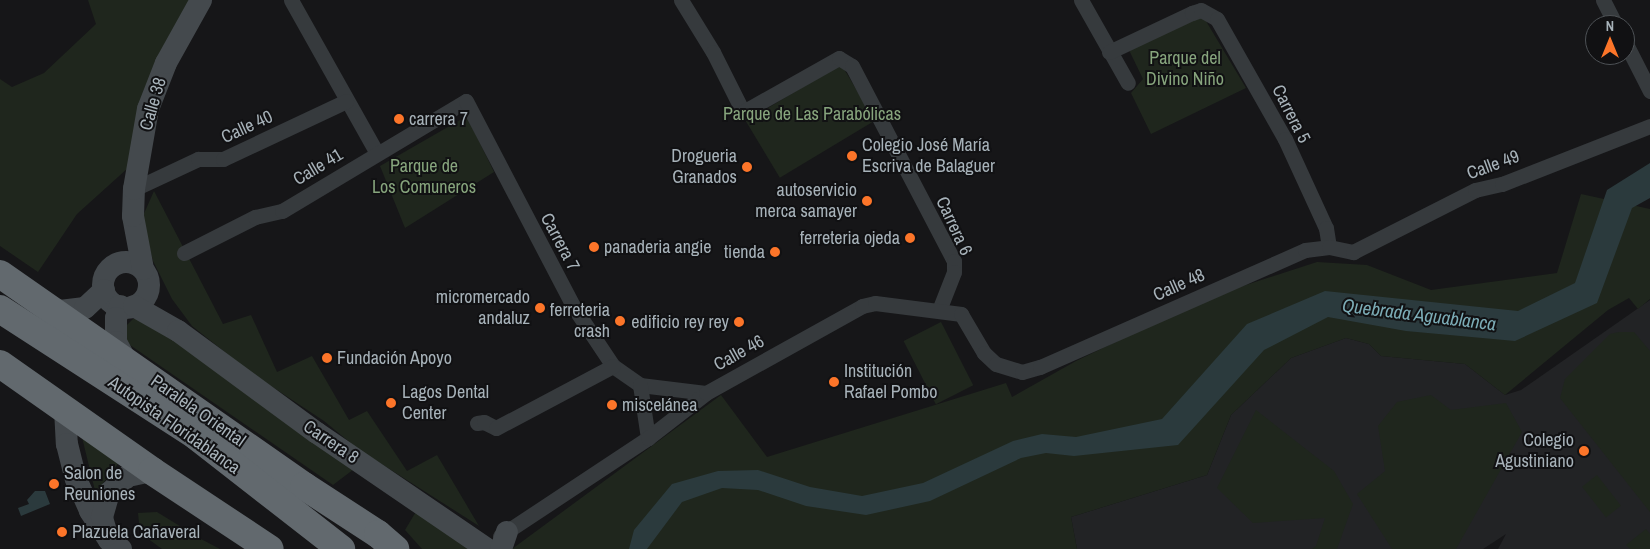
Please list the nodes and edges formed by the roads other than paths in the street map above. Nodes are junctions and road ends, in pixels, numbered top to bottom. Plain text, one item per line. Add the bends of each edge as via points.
1 (201, 0) edge
2 (291, 0) edge
3 (680, 0) edge
4 (1081, 0) edge
5 (1603, 0) edge
6 (1611, 15) edge
7 (1109, 52) junction
8 (1635, 62) edge
9 (1128, 83) dead end
10 (1650, 91) edge
11 (346, 101) junction
12 (466, 101) joint
13 (1650, 126) edge
14 (377, 154) junction
15 (134, 189) junction
16 (133, 216) junction
17 (1329, 246) junction
18 (184, 252) dead end
19 (1353, 252) joint
20 (111, 268) junction
21 (145, 273) junction
22 (0, 274) edge
23 (104, 290) junction
24 (47, 306) junction
25 (127, 306) junction
26 (0, 309) edge
27 (939, 310) junction
28 (178, 331) junction
29 (127, 363) junction
30 (0, 364) edge
31 (613, 366) junction
32 (1022, 372) joint
33 (640, 385) junction
34 (706, 393) junction
35 (65, 409) junction
36 (477, 423) dead end
37 (648, 438) junction
38 (152, 471) junction
39 (495, 544) edge
40 (115, 545) edge
41 (270, 549) edge
42 (341, 549) edge
43 (395, 549) edge

1 - 15 main road, Calle 38 via 166,63 148,109
2 - 11 street
3 - 27 street, Carrera 6 via 713,52 743,112 839,58 852,66 954,261 954,272
4 - 7 street
5 - 6 street
7 - 9 street
7 - 17 street, Carrera 5 via 1201,10 1217,19 1238,51 1284,139 1326,228
8 - 10 street
11 - 14 street
11 - 15 street, Calle 40 via 223,159 198,159
12 - 14 street, Calle 41
12 - 31 street, Carrera 7 via 573,306
13 - 19 street, Calle 49 via 1502,184 1476,190
14 - 18 street, Calle 41 via 282,211 255,217
15 - 16 main road, Calle 38
16 - 20 main road, Calle 38 via 125,246
16 - 21 main road, Calle 38
17 - 19 street, Calle 48
17 - 32 street, Calle 48 via 1305,250 1040,368
20 - 21 main road via 124,262
20 - 23 main road via 104,280
21 - 25 main road via 145,297
21 - 28 main road, Carrera 8
22 - 24 highway, Paralela Oriental
23 - 24 main road via 85,308 60,311
23 - 25 main road via 112,302
24 - 29 highway, Paralela Oriental
25 - 28 main road, Carrera 8
25 - 29 main road via 116,318 116,342
26 - 42 highway, Autopista Floridablanca via 196,436
27 - 32 street, Calle 46 via 961,314 984,353 996,364
27 - 34 street, Calle 46 via 874,304 862,306
28 - 39 main road, Carrera 8 via 317,433
29 - 43 highway, Paralela Oriental via 378,534
30 - 35 highway
31 - 33 street, Carrera 7
31 - 36 street via 496,428 484,422
33 - 34 street, Carrera 7
33 - 37 street
34 - 37 street, Calle 46
35 - 38 highway
35 - 40 main road via 67,444 76,478 90,511
37 - 39 street, Calle 46
38 - 40 main road via 128,476 109,493 102,516
38 - 41 highway

